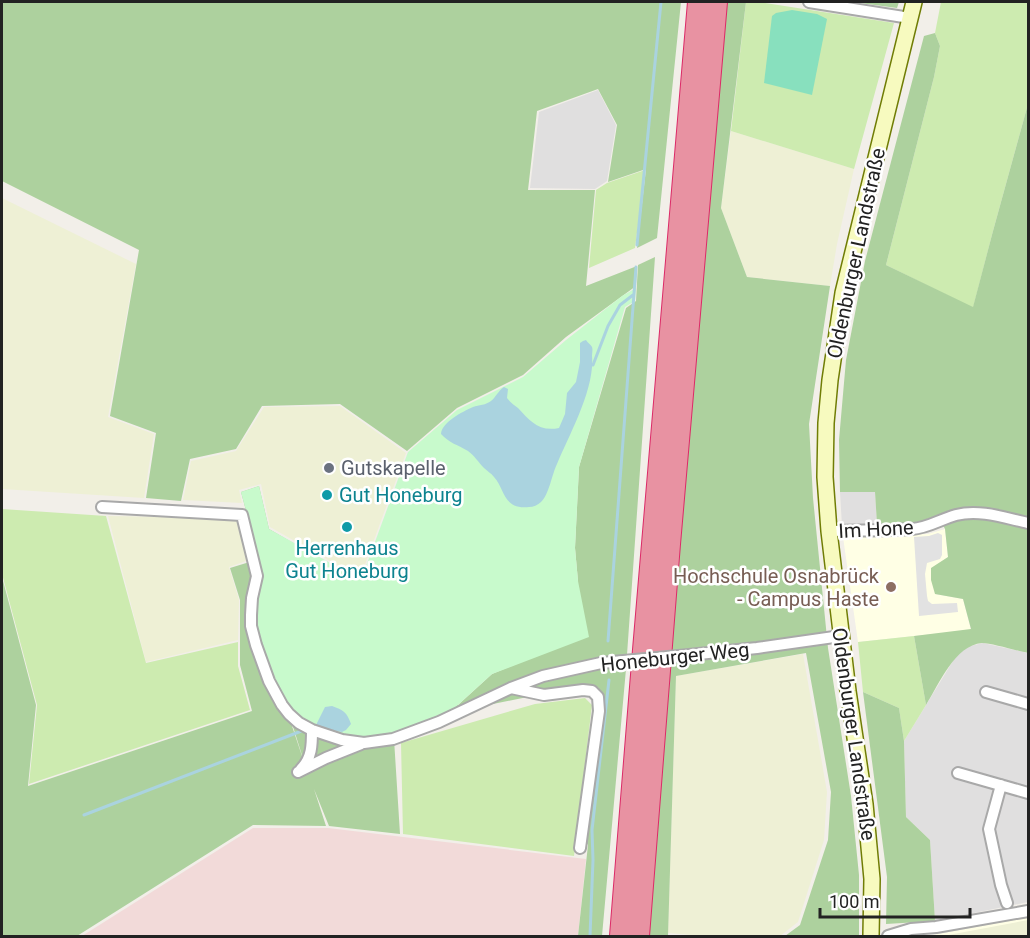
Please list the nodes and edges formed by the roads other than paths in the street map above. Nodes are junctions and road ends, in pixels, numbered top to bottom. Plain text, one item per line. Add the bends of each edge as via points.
1 (707, 2) edge
2 (809, 2) edge
3 (914, 2) edge
4 (910, 18) junction
5 (686, 256) junction
6 (102, 507) dead end
7 (1029, 523) edge
8 (829, 531) junction
9 (841, 636) junction
10 (511, 688) junction
11 (986, 692) dead end
12 (1029, 704) edge
13 (309, 729) junction
14 (364, 743) junction
15 (958, 773) dead end
16 (1001, 785) junction
17 (1029, 793) edge
18 (580, 848) dead end
19 (1007, 903) dead end
20 (1029, 910) edge
21 (620, 936) edge
22 (639, 936) edge
23 (871, 936) edge
24 (888, 936) edge

1 - 5 highway
2 - 4 street
3 - 4 street, Oldenburger Landstraße
4 - 8 street, Oldenburger Landstraße via 840,312 826,423
5 - 21 highway via 643,650
5 - 22 highway via 670,544
6 - 13 street, Honeburger Weg via 242,515 257,576 250,615 256,645 275,694 289,714
7 - 8 street, Im Hone via 970,513 914,529
8 - 9 street, Oldenburger Landstraße
9 - 10 street, Honeburger Weg, bridge via 601,663
9 - 23 street, Oldenburger Landstraße via 865,804 872,879
10 - 14 street, Honeburger Weg via 428,726 393,739
10 - 18 street, Honeburger Weg via 544,696 583,690 598,697
11 - 12 street
13 - 14 street, Honeburger Weg
13 - 14 street, Honeburger Weg via 312,750 298,772
15 - 16 street
16 - 17 street
16 - 19 street via 990,830
20 - 24 street

